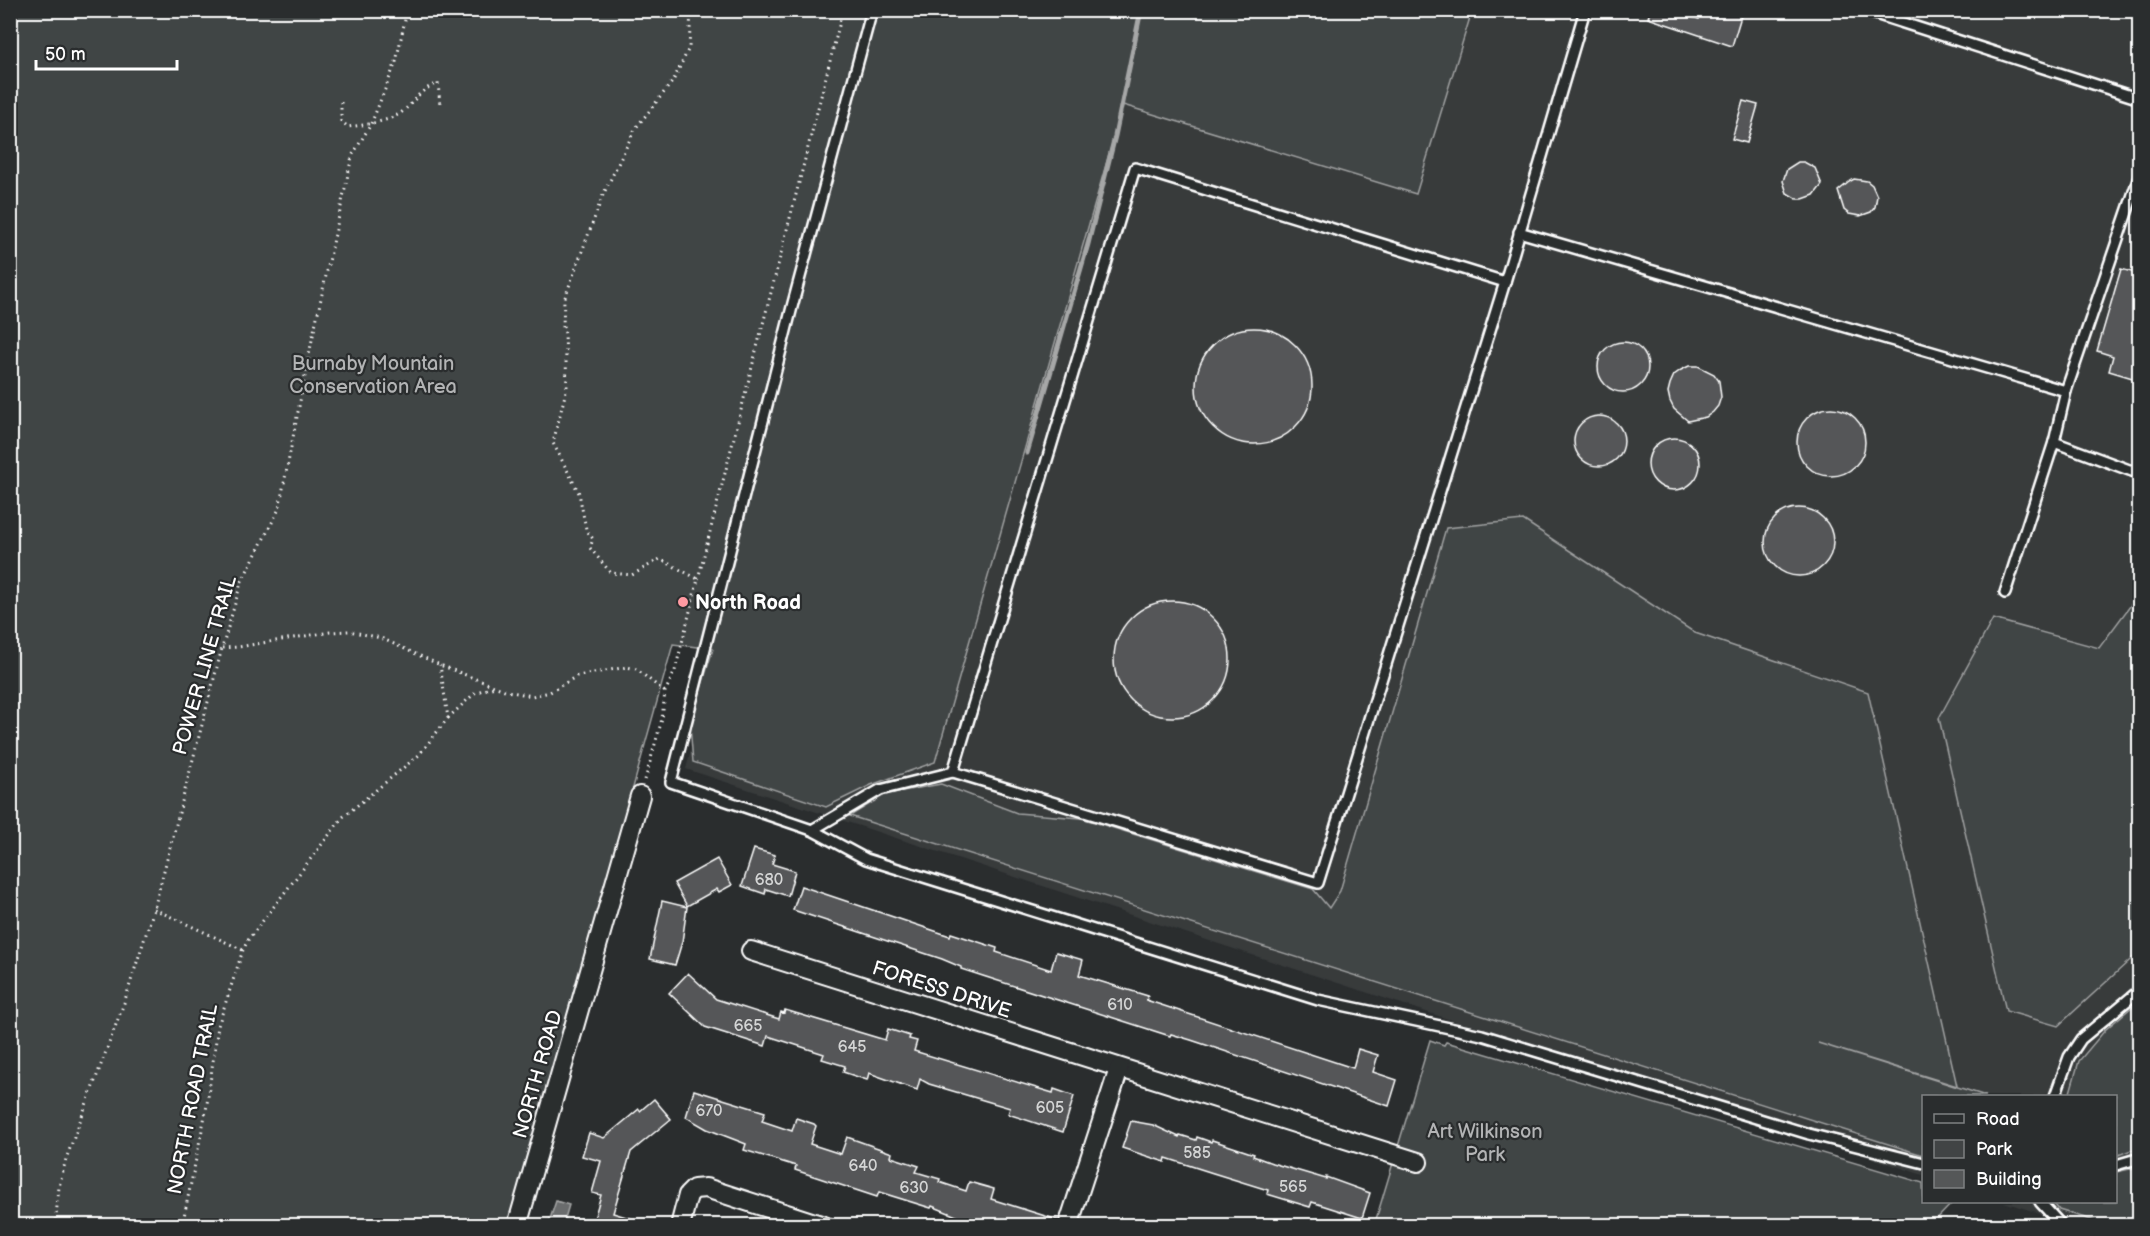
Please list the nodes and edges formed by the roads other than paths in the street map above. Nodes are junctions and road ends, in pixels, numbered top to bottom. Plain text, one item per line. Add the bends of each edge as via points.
1 (872, 10) edge
2 (1585, 10) edge
3 (1863, 10) edge
4 (2139, 99) edge
5 (2139, 179) edge
6 (1520, 232) junction
7 (1505, 282) junction
8 (2066, 391) junction
9 (2054, 442) junction
10 (2139, 474) edge
11 (2005, 593) dead end
12 (952, 772) junction
13 (640, 796) road end
14 (812, 830) junction
15 (751, 951) dead end
16 (2139, 990) edge
17 (1119, 1069) junction
18 (2055, 1095) edge
19 (2139, 1158) edge
20 (1418, 1162) dead end
21 (1922, 1163) edge
22 (2117, 1164) edge
23 (2041, 1203) edge
24 (517, 1226) edge
25 (680, 1226) edge
26 (824, 1226) edge
27 (1068, 1226) edge
28 (2061, 1226) edge

1 - 14 lane via 671,782
2 - 6 lane
3 - 4 lane
5 - 8 lane
6 - 7 lane
6 - 8 lane
7 - 12 lane via 1318,883
7 - 12 lane via 1135,168
8 - 9 lane
9 - 10 lane
9 - 11 lane
12 - 14 lane via 880,790
13 - 24 street, NORTH ROAD
14 - 21 lane via 866,859 1318,1000 1482,1035 1809,1134
15 - 17 street, FORESS DRIVE
16 - 18 lane via 2082,1039 2069,1057
17 - 20 street, FORESS DRIVE
17 - 27 street
19 - 22 lane
23 - 28 lane
25 - 26 street via 688,1195 694,1189 706,1188

